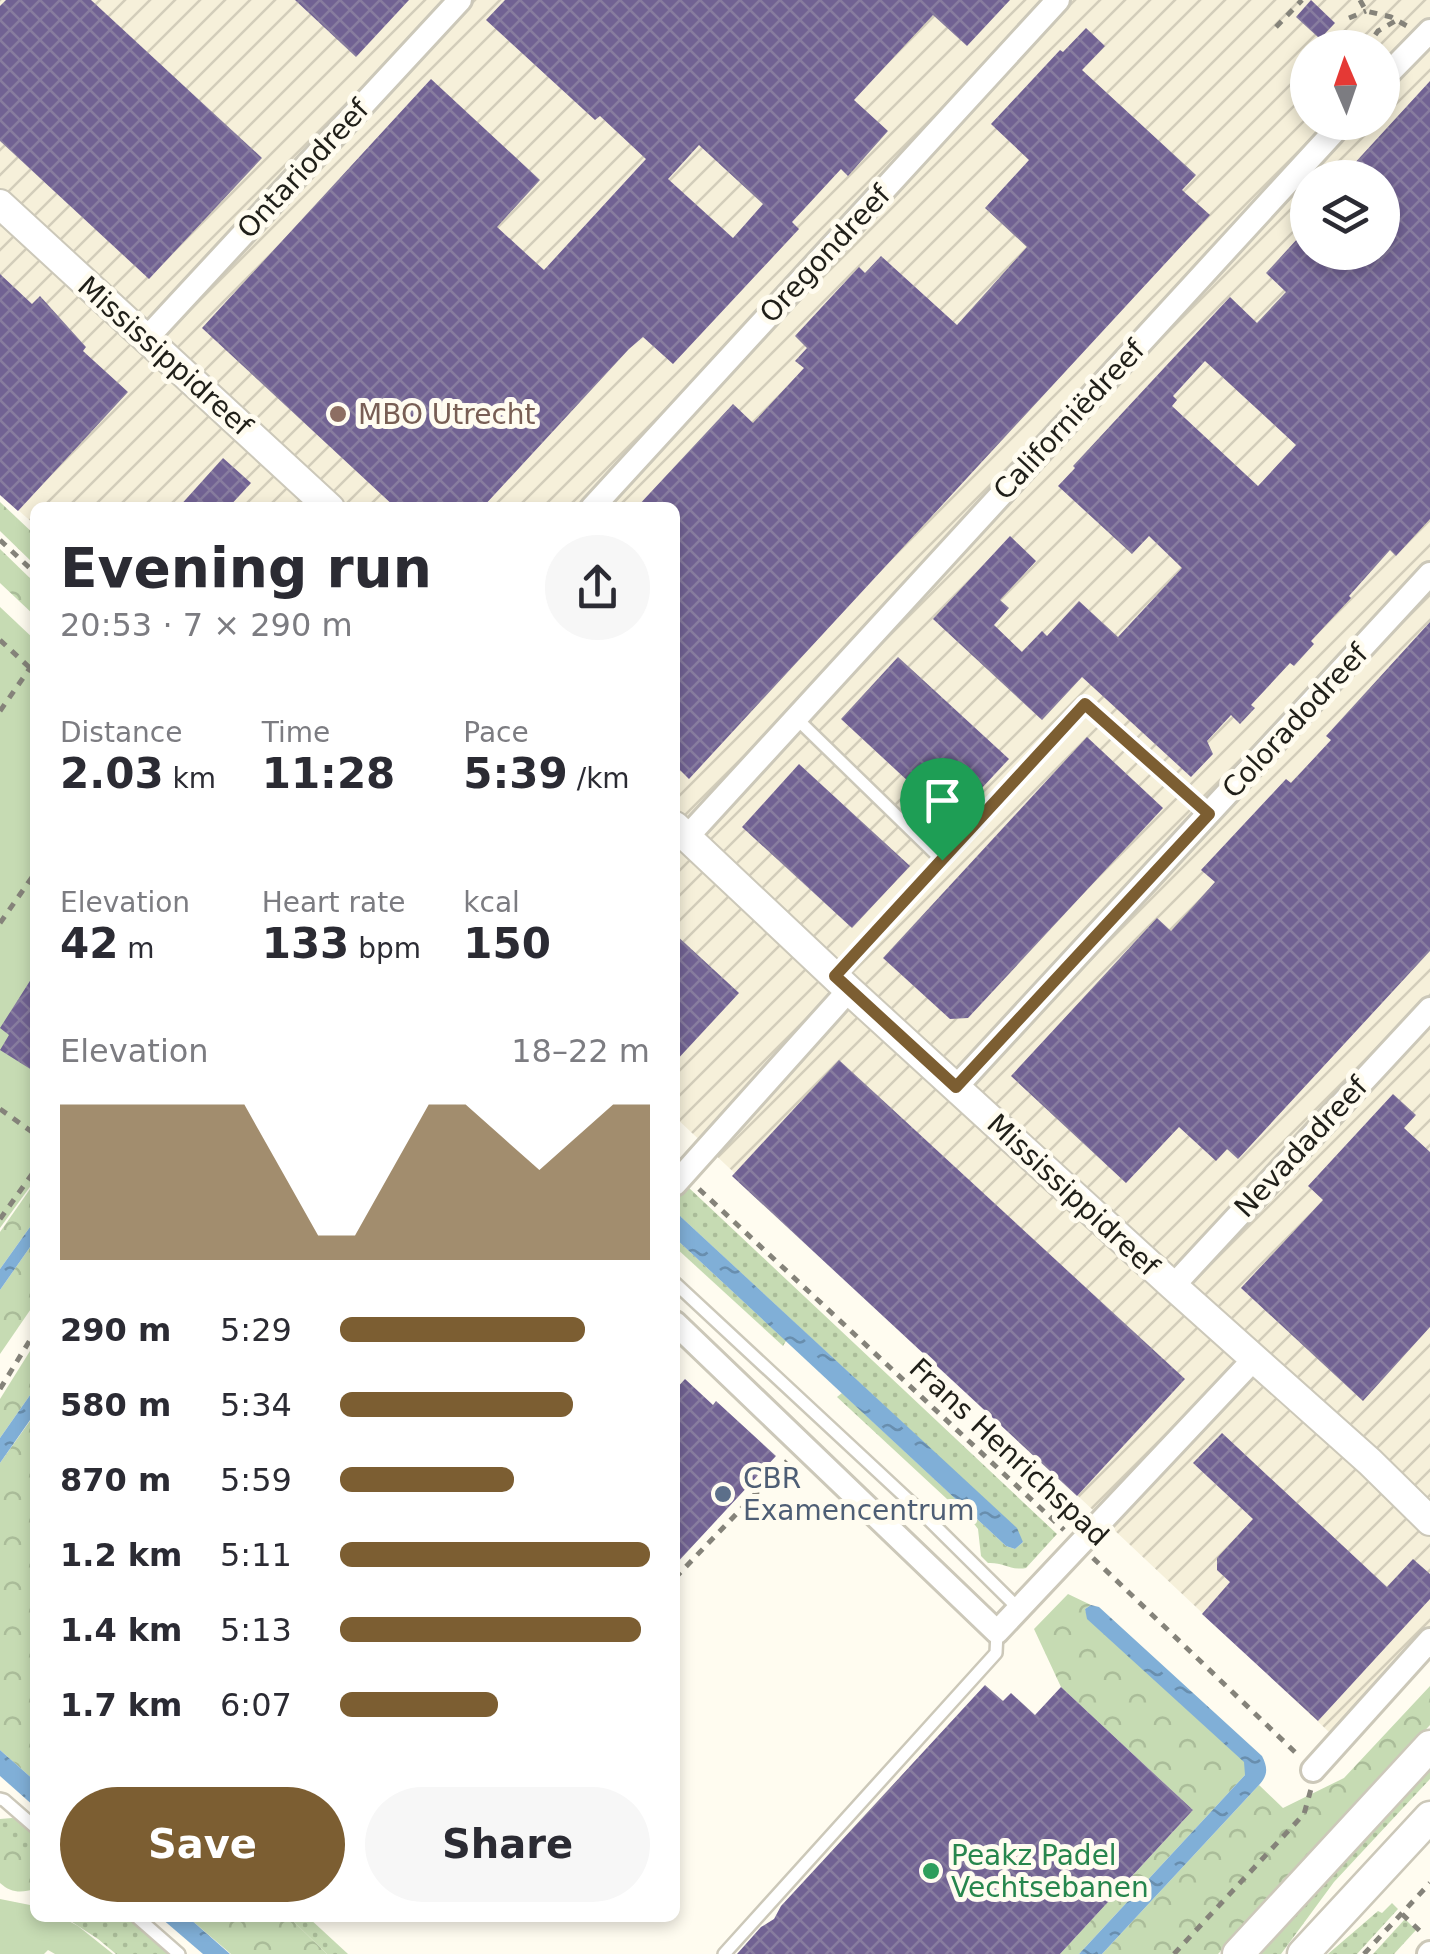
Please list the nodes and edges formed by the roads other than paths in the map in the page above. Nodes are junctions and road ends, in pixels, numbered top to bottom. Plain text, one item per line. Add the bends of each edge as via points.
1 (460, 0) edge
2 (1058, 0) edge
3 (1424, 37) edge
4 (1400, 62) edge
5 (1326, 140) edge
6 (0, 204) edge
7 (146, 339) junction
8 (323, 502) edge
9 (598, 502) edge
10 (1430, 574) edge
11 (796, 718) junction
12 (1209, 814) junction
13 (681, 831) edge
14 (942, 860) junction
15 (842, 983) junction
16 (1430, 1009) edge
17 (956, 1087) junction
18 (680, 1179) edge
19 (1173, 1286) junction
20 (680, 1288) edge
21 (680, 1329) edge
22 (1254, 1358) junction
23 (1430, 1521) edge
24 (1019, 1609) junction
25 (997, 1632) junction
26 (1430, 1640) edge
27 (1430, 1746) edge
28 (1314, 1770) road end
29 (0, 1799) edge
30 (1430, 1816) edge
31 (30, 1823) edge
32 (143, 1922) edge
33 (179, 1954) edge
34 (724, 1954) edge
35 (1238, 1954) edge
36 (1302, 1954) edge

1 - 7 street, Ontariodreef
2 - 9 street, Oregondreef
3 - 4 street
5 - 11 street, Californiëdreef
6 - 7 street, Mississippidreef
7 - 8 street, Mississippidreef
10 - 12 street, Coloradodreef
11 - 13 street, Californiëdreef
11 - 14 lane
12 - 14 lane via 1085,704
12 - 17 street, Coloradodreef
13 - 15 street, Mississippidreef
14 - 15 lane
15 - 17 street, Mississippidreef
15 - 18 street
16 - 19 street, Nevadadreef
17 - 19 street, Mississippidreef
19 - 22 street, Mississippidreef
20 - 24 lane
21 - 25 street
22 - 23 street, Mississippidreef
22 - 24 street
24 - 25 street
25 - 34 lane via 996,1654
26 - 28 street
27 - 35 main road
29 - 31 lane
30 - 36 main road
32 - 33 lane

